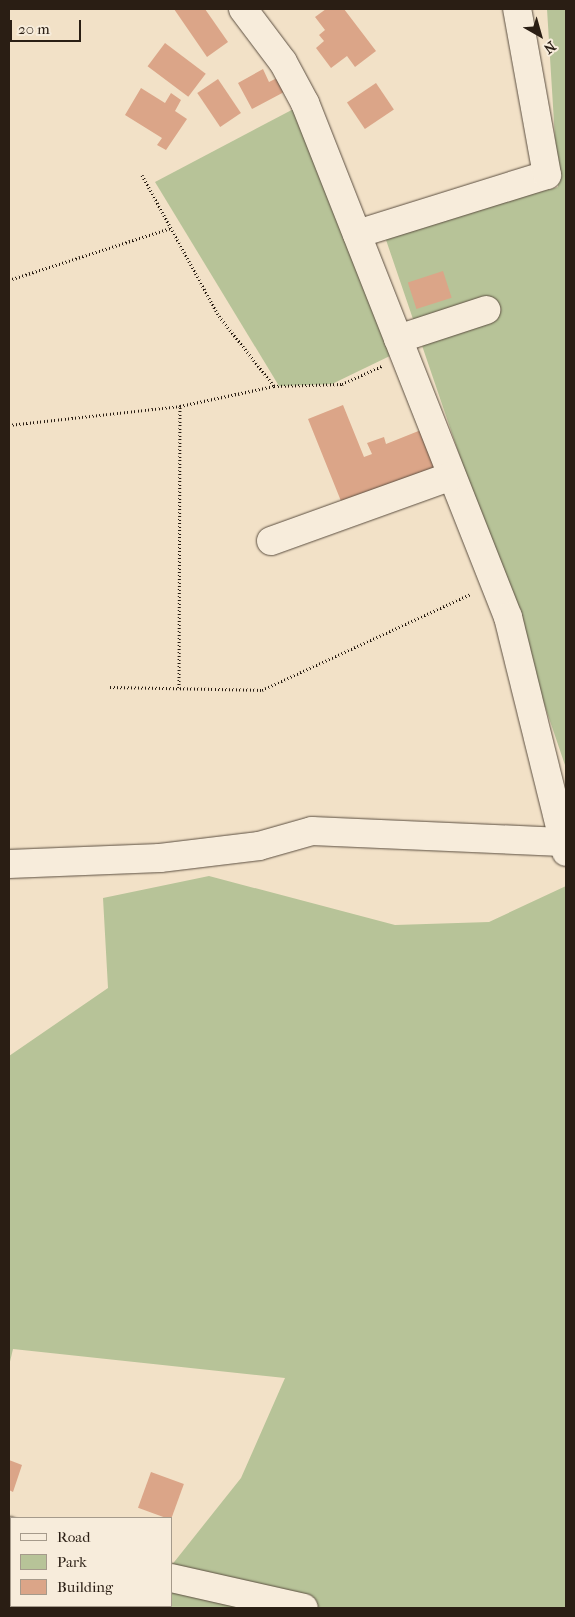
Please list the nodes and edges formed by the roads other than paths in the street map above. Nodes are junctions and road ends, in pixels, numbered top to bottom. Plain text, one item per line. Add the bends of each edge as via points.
1 (243, 9) edge
2 (517, 9) edge
3 (357, 234) junction
4 (486, 310) dead end
5 (401, 347) junction
6 (452, 476) junction
7 (271, 541) dead end
8 (564, 847) edge
9 (9, 864) edge
10 (172, 1578) edge
11 (304, 1608) edge

1 - 3 street via 283,62 305,103
2 - 3 street via 547,175
3 - 5 street
4 - 5 street
5 - 6 street
6 - 7 street
6 - 8 street via 508,617
8 - 9 street via 312,830 259,846 160,858
10 - 11 street

